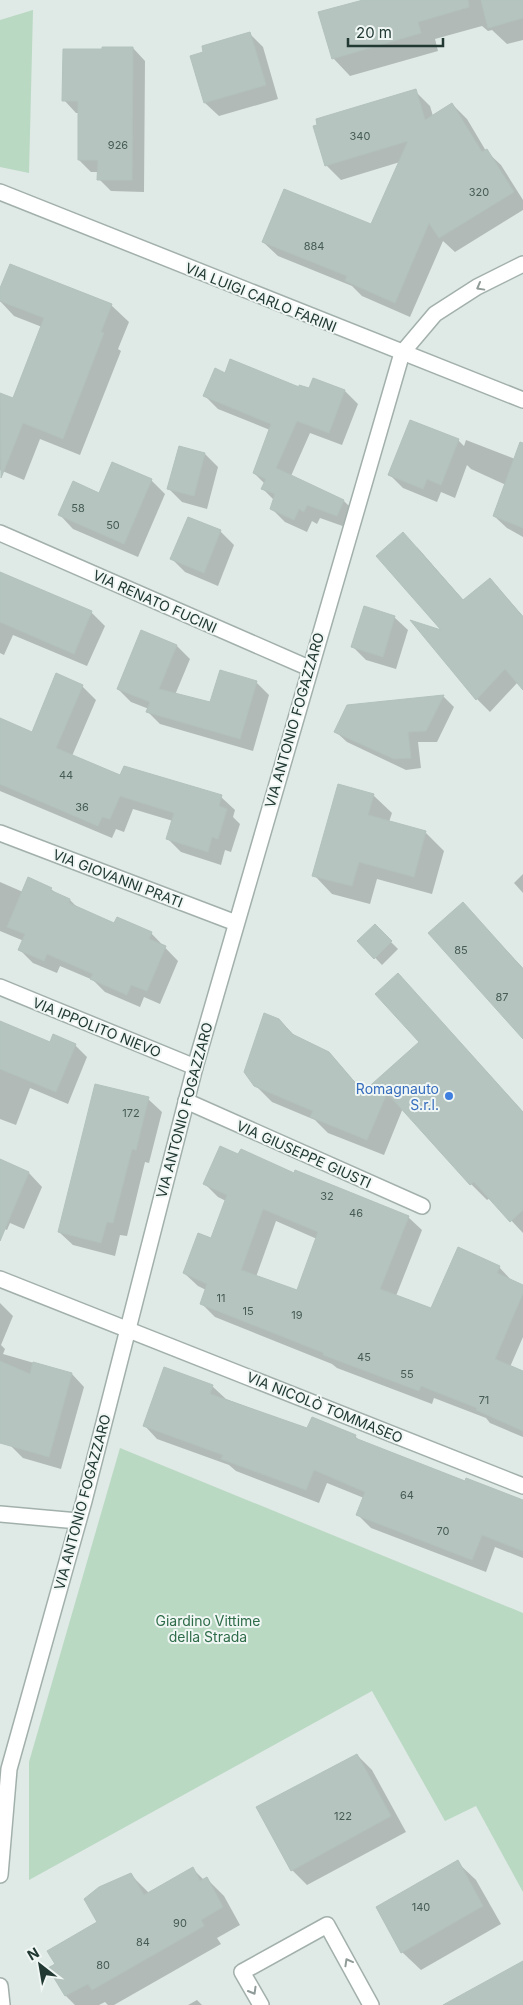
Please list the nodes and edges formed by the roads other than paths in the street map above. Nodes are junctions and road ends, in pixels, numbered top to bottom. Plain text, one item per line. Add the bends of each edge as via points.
1 (0, 192) edge
2 (523, 264) edge
3 (402, 353) junction
4 (523, 400) edge
5 (0, 533) edge
6 (309, 668) junction
7 (0, 833) edge
8 (236, 922) junction
9 (0, 987) edge
10 (194, 1067) junction
11 (186, 1101) junction
12 (422, 1206) dead end
13 (0, 1279) edge
14 (127, 1328) junction
15 (523, 1486) edge
16 (0, 1514) edge
17 (78, 1521) junction
18 (0, 1875) edge
19 (0, 1986) edge
20 (2, 2005) edge
21 (261, 2005) edge
22 (371, 2005) edge

1 - 3 street, VIA LUIGI CARLO FARINI
2 -> 3 street via 435,314
3 - 4 street, VIA LUIGI CARLO FARINI
3 - 6 street, VIA ANTONIO FOGAZZARO
5 - 6 street, VIA RENATO FUCINI
6 - 8 street, VIA ANTONIO FOGAZZARO
7 - 8 street, VIA GIOVANNI PRATI
8 - 10 street, VIA ANTONIO FOGAZZARO
9 - 10 street, VIA IPPOLITO NIEVO
10 - 11 street, VIA ANTONIO FOGAZZARO
11 - 12 street, VIA GIUSEPPE GIUSTI
11 - 14 street, VIA ANTONIO FOGAZZARO
13 - 14 street, VIA NICOLÒ TOMMASEO
14 - 15 street, VIA NICOLÒ TOMMASEO
14 - 17 street, VIA ANTONIO FOGAZZARO
16 - 17 street
17 - 18 street, VIA ANTONIO FOGAZZARO via 9,1769
19 - 20 street
22 -> 21 street via 327,1925 242,1972

